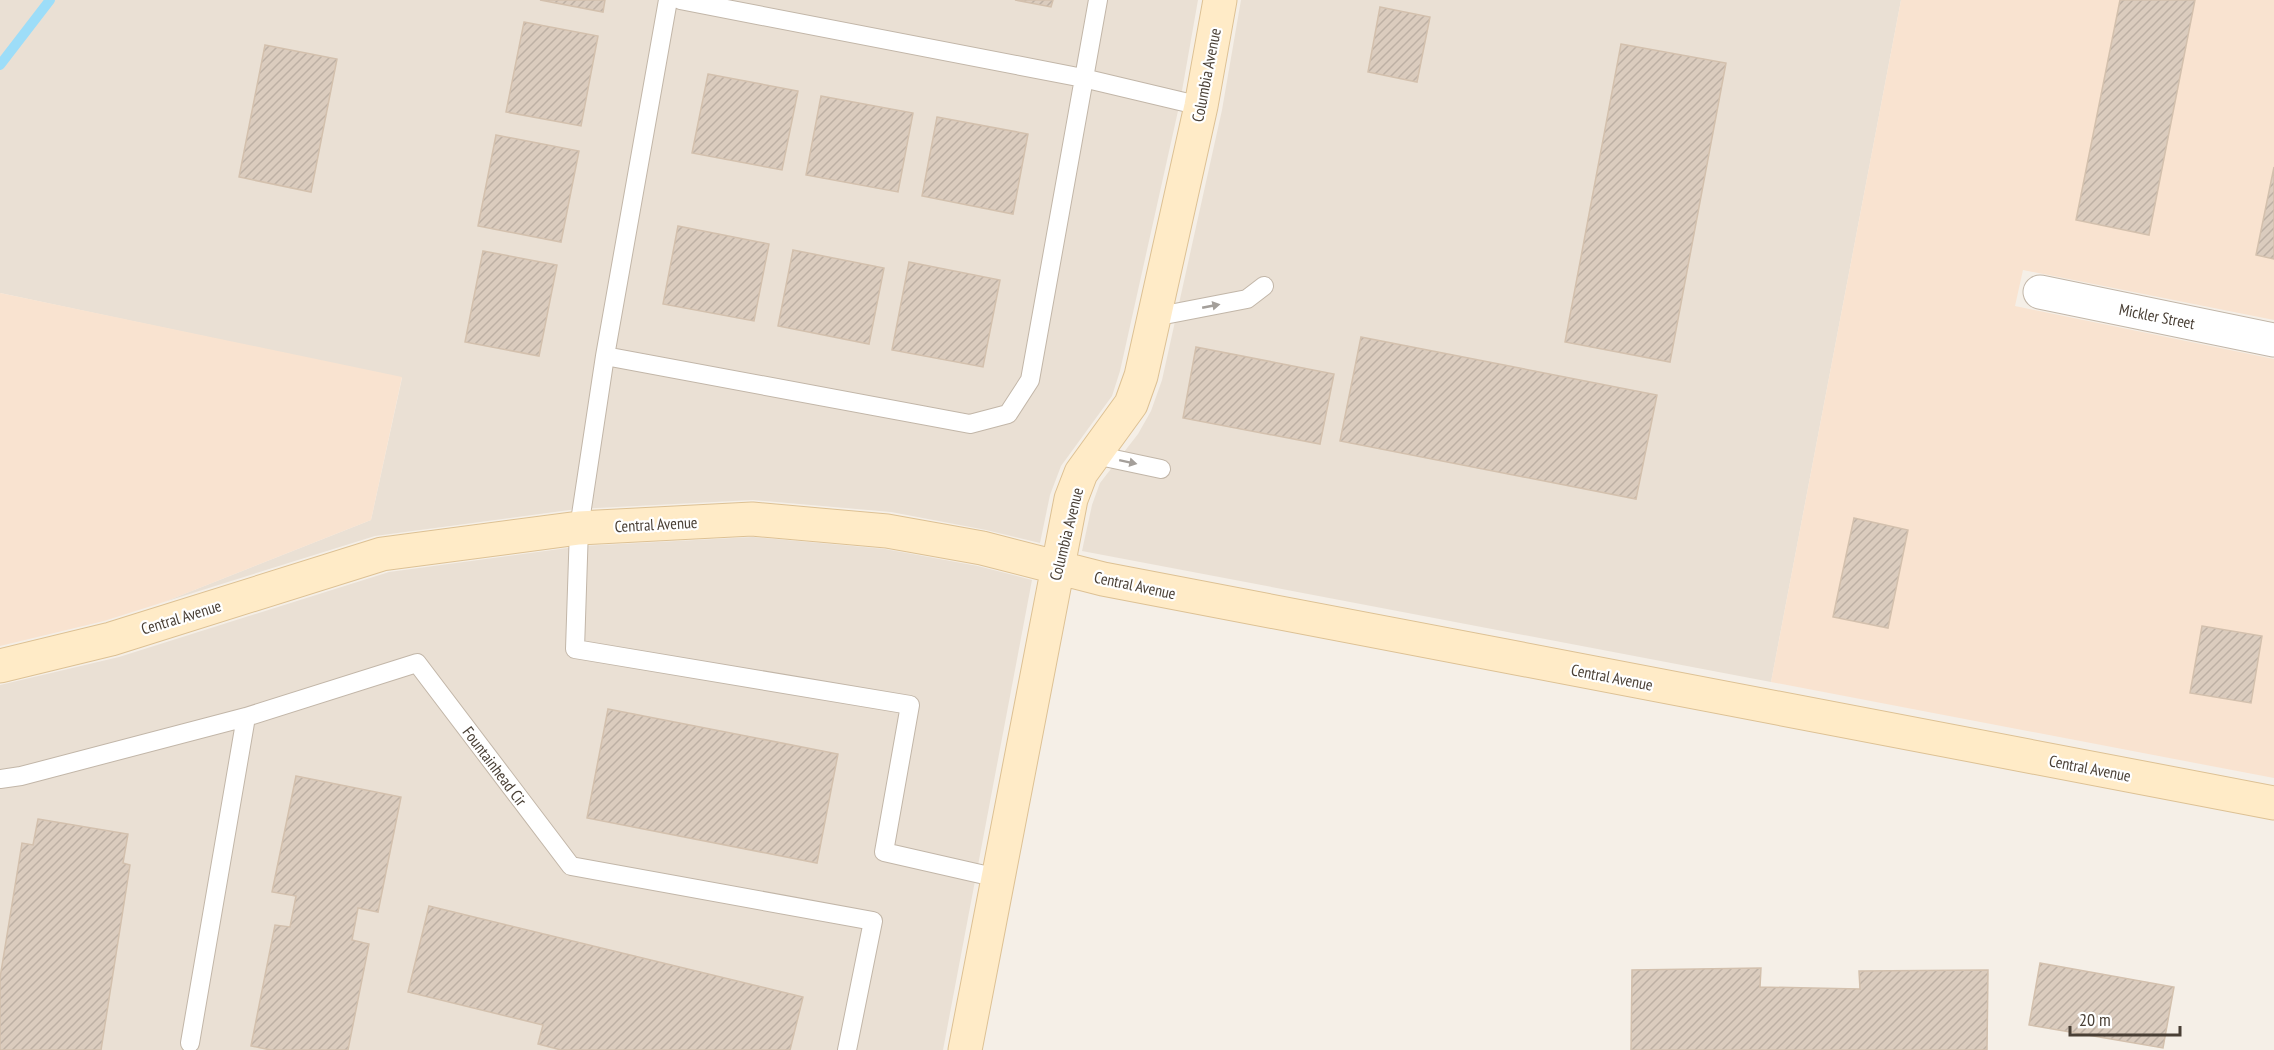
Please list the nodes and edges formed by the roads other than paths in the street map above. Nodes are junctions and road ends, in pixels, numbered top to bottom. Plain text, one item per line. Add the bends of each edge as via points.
1 (668, 0) edge
2 (680, 0) edge
3 (1098, 0) edge
4 (1220, 0) edge
5 (1083, 78) junction
6 (1201, 106) junction
7 (1264, 286) dead end
8 (2040, 292) dead end
9 (1154, 317) junction
10 (2274, 339) edge
11 (605, 356) junction
12 (1095, 455) junction
13 (1161, 469) dead end
14 (579, 528) junction
15 (1057, 567) junction
16 (0, 666) edge
17 (246, 717) junction
18 (0, 779) edge
19 (2274, 803) edge
20 (998, 878) junction
21 (190, 1043) dead end
22 (847, 1050) edge
23 (965, 1050) edge

1 - 11 lane
2 - 5 lane
3 - 5 lane
4 - 6 street, Columbia Avenue
5 - 6 lane
5 - 11 lane via 1030,380 1008,414 970,424
6 - 9 street, Columbia Avenue
9 -> 7 lane via 1247,298
8 - 10 street, Mickler Street
9 - 12 street, Columbia Avenue via 1131,404
11 - 14 lane
12 -> 13 lane
12 - 15 street, Columbia Avenue via 1081,473 1071,499
14 - 15 street, Central Avenue via 752,519 887,531 982,548
14 - 16 street, Central Avenue via 382,554 111,639
14 - 20 lane via 575,649 910,705 884,852
15 - 19 street, Central Avenue via 1102,579
15 - 20 street, Columbia Avenue
17 - 18 lane, Fountainhead Cir
17 - 21 lane
17 - 22 lane, Fountainhead Cir via 417,663 571,866 873,921
20 - 23 street, Columbia Avenue

